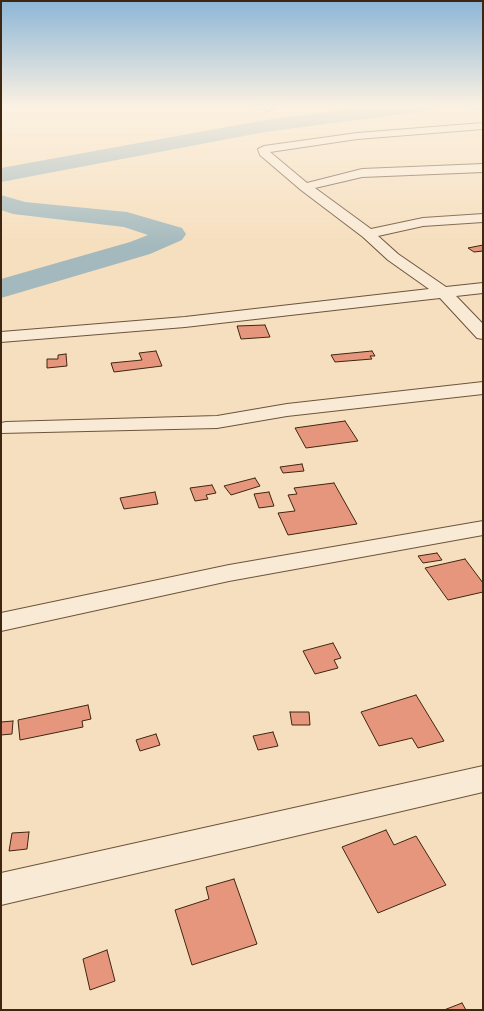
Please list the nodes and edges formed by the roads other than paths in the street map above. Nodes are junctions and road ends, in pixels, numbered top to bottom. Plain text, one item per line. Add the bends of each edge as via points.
1 (264, 152) edge
2 (483, 168) edge
3 (305, 186) junction
4 (483, 218) edge
5 (368, 234) junction
6 (483, 288) edge
7 (444, 292) junction
8 (483, 334) edge
9 (1, 337) edge
10 (483, 388) edge
11 (6, 428) dead end
12 (483, 528) edge
13 (1, 622) edge
14 (483, 780) edge
15 (1, 890) edge

1 - 3 street
2 - 3 street via 362,173
3 - 5 street
4 - 5 street via 423,222
5 - 7 street via 394,257
6 - 7 street
7 - 8 street
7 - 9 street via 185,322
10 - 11 street via 287,410 218,422
12 - 13 street via 229,573
14 - 15 street

